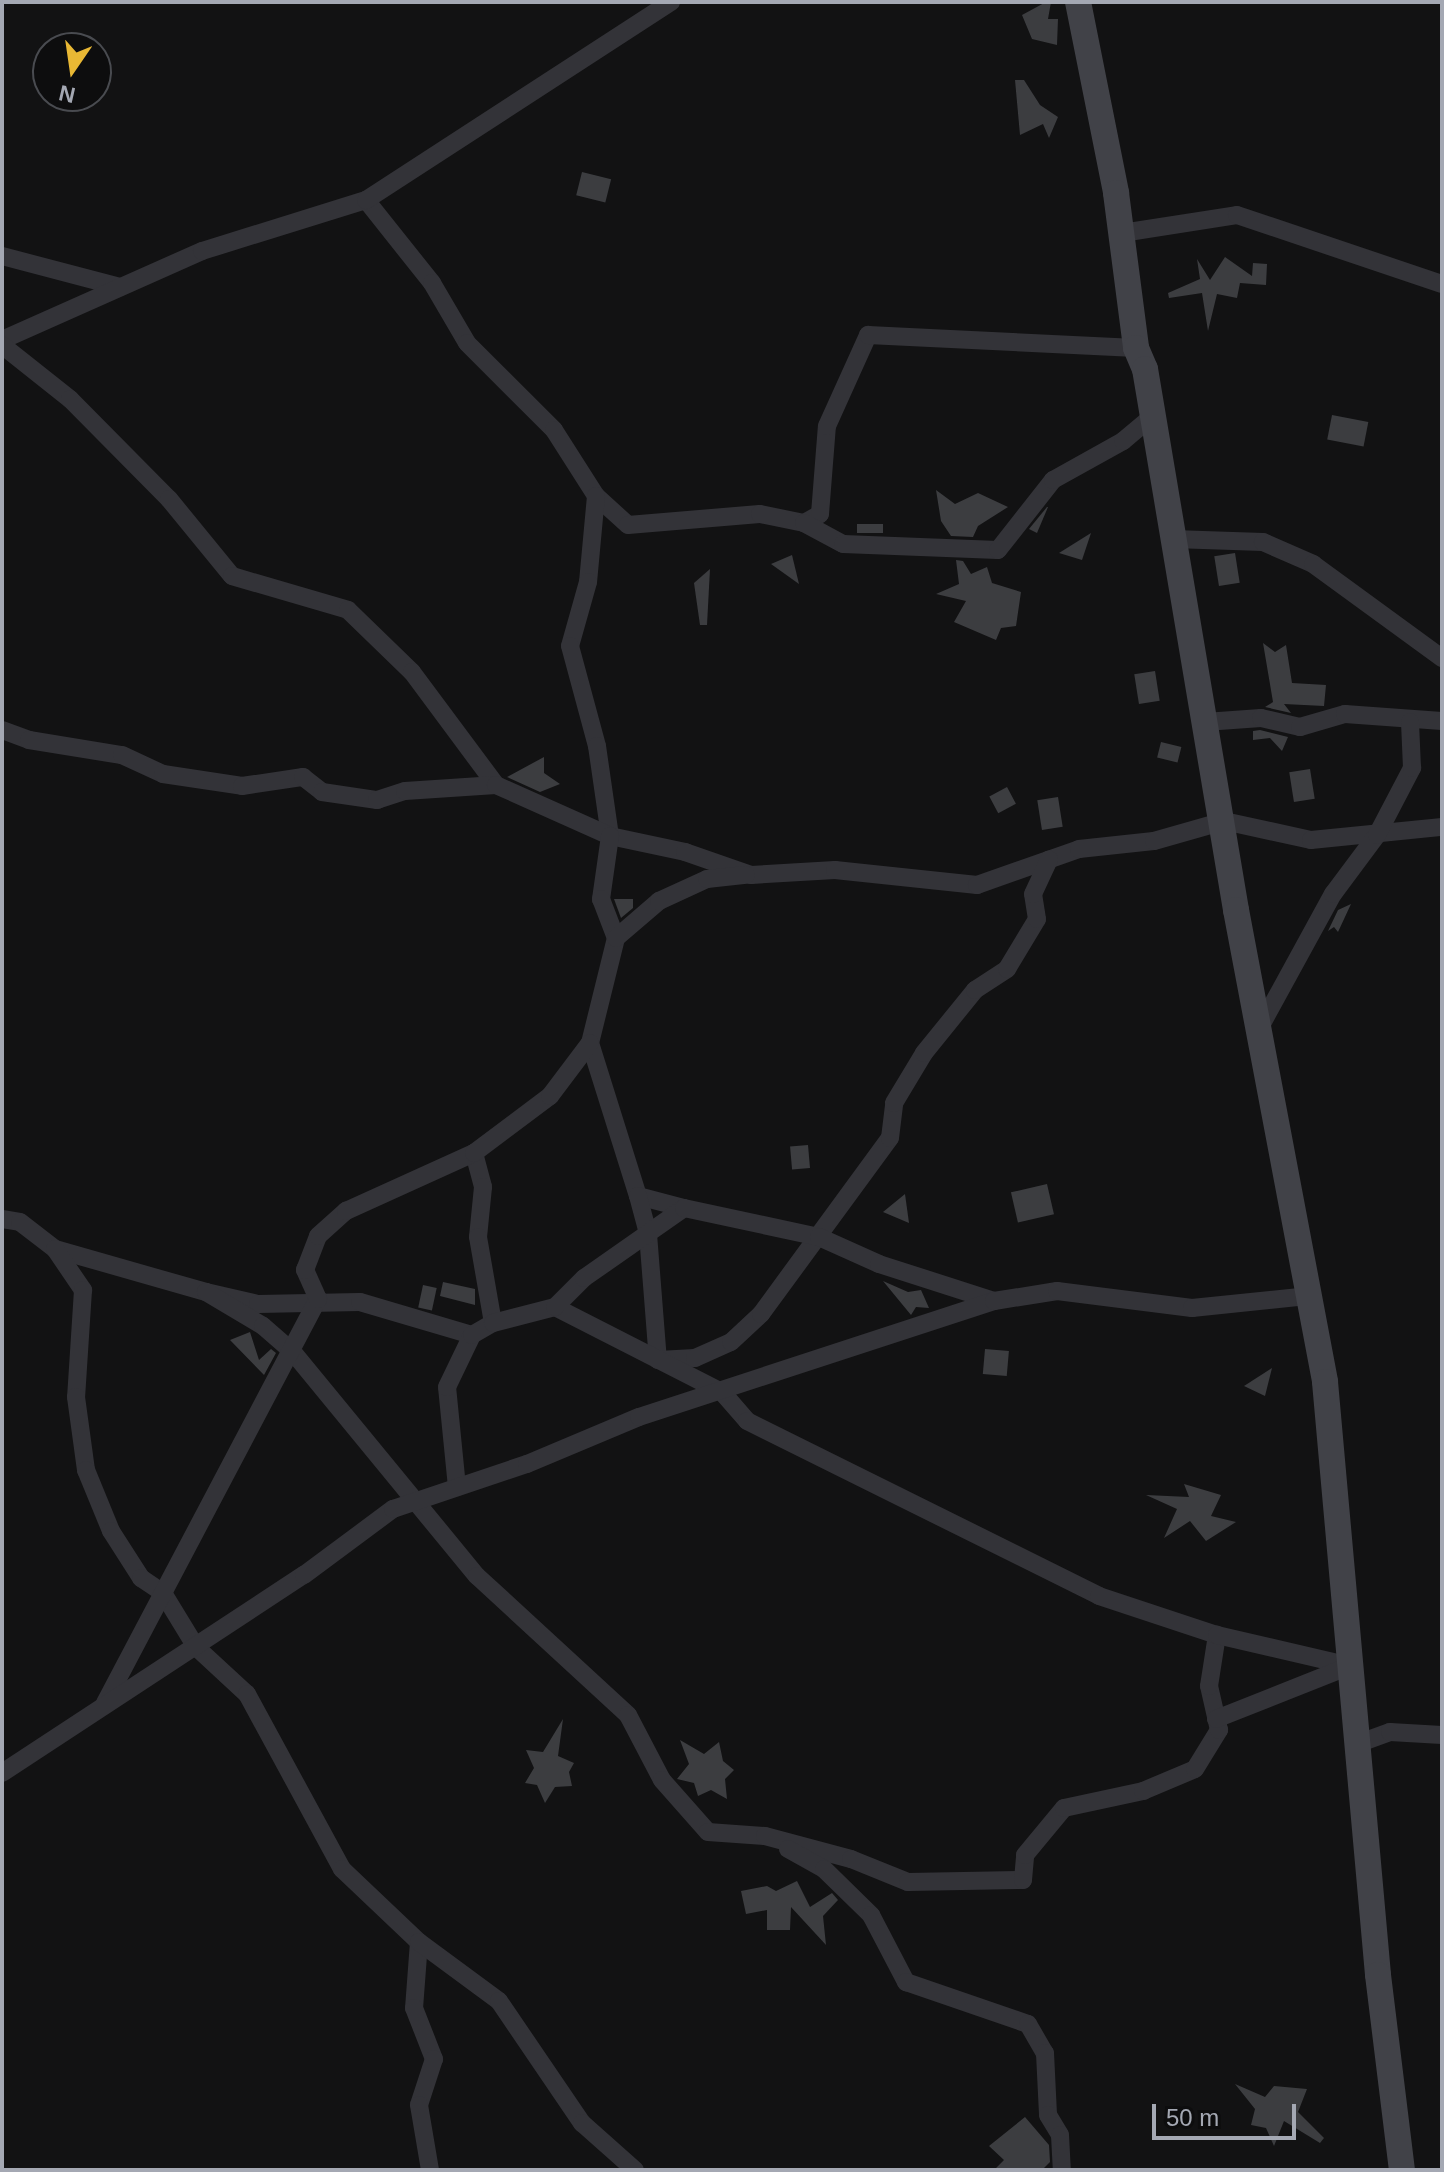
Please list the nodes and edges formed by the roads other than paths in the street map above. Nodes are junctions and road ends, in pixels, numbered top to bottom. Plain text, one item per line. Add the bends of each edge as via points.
1 (671, 2) edge
2 (1078, 2) edge
3 (366, 200) junction
4 (1122, 233) junction
5 (2, 256) edge
6 (1442, 284) edge
7 (120, 287) junction
8 (2, 343) edge
9 (1136, 348) junction
10 (1153, 416) junction
11 (596, 496) junction
12 (804, 523) junction
13 (1173, 539) junction
14 (1442, 658) edge
15 (1442, 721) edge
16 (1205, 722) junction
17 (1410, 722) junction
18 (2, 730) edge
19 (496, 785) junction
20 (1224, 821) junction
21 (1442, 827) edge
22 (1377, 835) junction
23 (610, 836) junction
24 (1049, 859) junction
25 (751, 875) junction
26 (616, 938) junction
27 (1259, 1029) junction
28 (590, 1043) junction
29 (474, 1153) junction
30 (638, 1196) junction
31 (684, 1208) junction
32 (2, 1219) edge
33 (648, 1234) junction
34 (819, 1237) junction
35 (55, 1249) junction
36 (206, 1292) junction
37 (1309, 1296) junction
38 (318, 1299) junction
39 (994, 1301) junction
40 (555, 1307) junction
41 (493, 1323) junction
42 (472, 1335) junction
43 (292, 1351) junction
44 (658, 1360) junction
45 (722, 1392) junction
46 (457, 1487) junction
47 (418, 1501) junction
48 (163, 1593) junction
49 (1217, 1635) junction
50 (196, 1647) junction
51 (1350, 1666) junction
52 (105, 1703) junction
53 (1216, 1719) junction
54 (1442, 1735) edge
55 (1357, 1744) junction
56 (2, 1773) edge
57 (765, 1836) junction
58 (419, 1942) junction
59 (430, 2170) edge
60 (635, 2170) edge
61 (1062, 2170) edge
62 (1402, 2170) edge

1 - 3 street
2 - 4 main road
3 - 7 street via 202,251
3 - 11 street via 432,283 467,343 554,430
4 - 6 street via 1237,215
4 - 9 main road
5 - 7 street
7 - 8 street
8 - 19 street via 70,399 169,499 232,576 348,610 412,672
9 - 10 main road
9 - 12 street via 868,335 827,426 820,514
10 - 12 street via 1123,441 1053,480 998,550 843,544
10 - 13 main road
11 - 12 street via 628,525 760,514
11 - 23 street via 588,582 570,646 597,746
13 - 14 street via 1263,542 1300,558
13 - 16 main road
15 - 17 street
16 - 17 street via 1261,718 1300,727 1345,714
16 - 20 main road
17 - 22 street via 1412,768
18 - 19 street via 29,740 122,755 163,774 242,786 303,777 322,792 377,800 405,791
19 - 23 street
20 - 22 street via 1297,839
20 - 24 street via 1154,841 1079,849
20 - 27 main road
21 - 22 street
22 - 27 street via 1333,894
23 - 25 street via 685,852
23 - 26 street via 601,899
24 - 25 street via 977,885 835,870
24 - 34 street via 1033,894 1037,919 1007,969 975,990 924,1053 894,1103 890,1138
25 - 26 street via 707,879 659,901
26 - 28 street
27 - 37 main road
28 - 29 street via 550,1096
28 - 30 street
29 - 38 street via 346,1211 318,1236 305,1270
29 - 41 street via 483,1187 478,1237
30 - 31 street
30 - 33 street
31 - 33 street
31 - 34 street
32 - 35 street via 20,1222
33 - 40 street via 584,1278
33 - 44 street
34 - 39 street via 879,1264
34 - 44 street via 761,1314 731,1342 695,1358
35 - 36 street
35 - 48 street via 83,1290 76,1397 86,1470 111,1531 141,1578
36 - 38 street via 258,1304
36 - 43 street via 263,1326
37 - 39 street via 1192,1308 1057,1291
37 - 51 main road via 1325,1382
38 - 42 street via 360,1302
38 - 43 street
39 - 45 street
40 - 41 street
40 - 44 street
41 - 42 street
42 - 46 street via 447,1387
43 - 47 street
43 - 48 street
44 - 45 street
45 - 46 street via 639,1417
45 - 49 street via 747,1421 896,1499 1099,1596
46 - 47 street
47 - 50 street via 393,1509
47 - 57 street via 513,1615 628,1715 662,1780 708,1832
48 - 50 street
48 - 52 street
49 - 51 street
49 - 53 street via 1209,1686
50 - 52 street
50 - 58 street via 247,1694 342,1869
51 - 53 street
51 - 55 main road
52 - 56 street
53 - 57 street via 1219,1730 1195,1769 1143,1791 1064,1808 1025,1855 1023,1880 908,1882
54 - 55 street via 1390,1732
55 - 62 main road
57 - 61 street via 824,1869 871,1915 906,1982 1028,2024 1045,2053 1048,2115 1060,2135
58 - 59 street via 414,2008 434,2059 419,2105
58 - 60 street via 499,2001 582,2123

